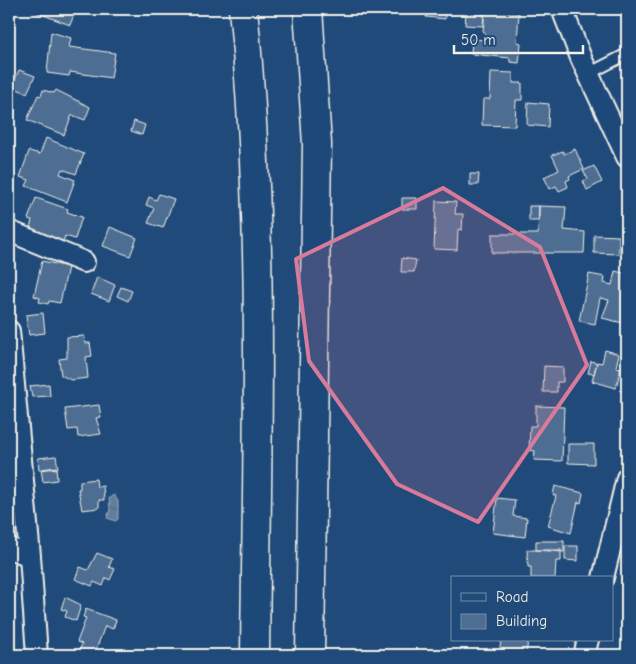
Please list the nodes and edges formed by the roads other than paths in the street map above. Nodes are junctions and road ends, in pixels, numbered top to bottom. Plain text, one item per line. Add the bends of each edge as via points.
1 (243, 9) edge
2 (308, 9) edge
3 (562, 9) edge
4 (627, 54) edge
5 (588, 74) junction
6 (627, 157) edge
7 (9, 231) edge
8 (84, 262) dead end
9 (9, 331) edge
10 (627, 478) edge
11 (625, 498) edge
12 (9, 548) edge
13 (30, 556) junction
14 (604, 576) edge
15 (587, 642) edge
16 (37, 655) edge
17 (255, 655) edge
18 (310, 655) edge
19 (584, 655) edge

1 - 17 highway via 251,82 258,232
2 - 18 highway via 317,144
3 - 5 street
4 - 5 lane
5 - 6 street
7 - 8 street
9 - 13 street
10 - 11 street
11 - 14 street
12 - 13 street
13 - 16 street
15 - 19 street

